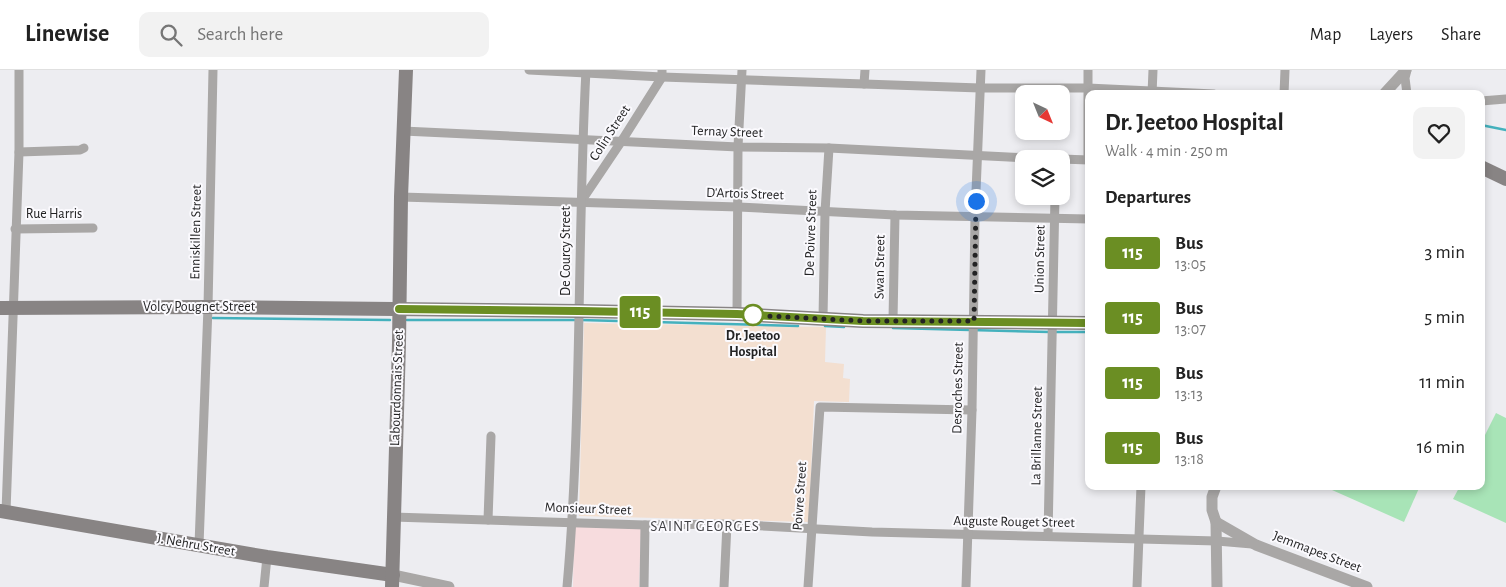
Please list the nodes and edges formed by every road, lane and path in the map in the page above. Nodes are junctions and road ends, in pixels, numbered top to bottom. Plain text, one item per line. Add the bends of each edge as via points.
1 (19, 70) edge
2 (213, 70) edge
3 (406, 70) edge
4 (529, 70) edge
5 (865, 70) edge
6 (980, 70) edge
7 (1088, 70) edge
8 (1153, 70) edge
9 (1285, 70) edge
10 (1406, 70) edge
11 (586, 71) edge
12 (662, 74) edge
13 (742, 75) edge
14 (864, 84) junction
15 (980, 88) junction
16 (1088, 88) junction
17 (1120, 90) edge
18 (1152, 90) edge
19 (1284, 90) edge
20 (1388, 90) edge
21 (1406, 90) edge
22 (1506, 99) edge
23 (1485, 100) edge
24 (404, 131) junction
25 (584, 139) junction
26 (622, 142) junction
27 (84, 148) dead end
28 (738, 148) junction
29 (829, 148) junction
30 (19, 152) junction
31 (978, 154) junction
32 (1015, 157) edge
33 (1070, 159) edge
34 (1085, 160) edge
35 (1485, 169) edge
36 (1506, 179) edge
37 (401, 198) junction
38 (580, 204) junction
39 (1055, 205) edge
40 (739, 207) junction
41 (825, 212) junction
42 (895, 215) junction
43 (975, 216) junction
44 (1055, 218) junction
45 (1085, 219) edge
46 (15, 228) junction
47 (92, 228) dead end
48 (208, 306) junction
49 (6, 309) edge
50 (399, 309) junction
51 (737, 314) junction
52 (579, 317) junction
53 (823, 318) junction
54 (893, 320) junction
55 (974, 321) junction
56 (1053, 322) junction
57 (1085, 323) edge
58 (1052, 336) joint
59 (972, 410) junction
60 (490, 436) dead end
61 (1141, 490) edge
62 (1215, 490) edge
63 (3, 512) edge
64 (393, 517) junction
65 (488, 520) junction
66 (572, 522) junction
67 (1216, 522) junction
68 (727, 524) junction
69 (645, 525) junction
70 (811, 528) junction
71 (968, 535) junction
72 (1048, 536) junction
73 (1139, 539) junction
74 (1217, 541) junction
75 (199, 545) junction
76 (1256, 545) junction
77 (268, 557) junction
78 (392, 581) edge
79 (264, 587) edge
80 (449, 587) edge
81 (567, 587) edge
82 (644, 587) edge
83 (724, 587) edge
84 (808, 587) edge
85 (966, 587) edge
86 (1137, 587) edge
87 (1217, 587) edge
88 (1367, 587) edge

1 - 30 street
2 - 48 street, Enniskillen Street
3 - 24 main road, Labourdonnais Street
4 - 11 street
5 - 14 street
6 - 15 street, Desroches Street
7 - 16 street
8 - 18 street
9 - 19 street
10 - 20 street
10 - 21 street
11 - 12 street
11 - 25 street, De Courcy Street
12 - 13 street
12 - 26 street, Colin Street
13 - 14 street
13 - 28 street
14 - 15 street
15 - 16 street
15 - 31 street, Desroches Street
16 - 17 street
22 - 23 street
24 - 25 street, Ternay Street
24 - 37 main road, Labourdonnais Street
25 - 26 street, Ternay Street
25 - 38 street, De Courcy Street
26 - 28 street, Ternay Street
26 - 38 street, Colin Street
27 - 30 street
28 - 29 street, Ternay Street
28 - 40 street
29 - 31 street, Ternay Street
29 - 41 street, De Poivre Street
30 - 46 street
31 - 32 street, Ternay Street
31 - 43 street, Desroches Street
33 - 34 street
35 - 36 main road
37 - 38 street, D'Artois Street
37 - 50 main road, Labourdonnais Street
38 - 40 street, D'Artois Street
38 - 52 street, De Courcy Street
39 - 44 street, Union Street
40 - 41 street, D'Artois Street
40 - 51 street
41 - 42 street, D'Artois Street
41 - 53 street, De Poivre Street
42 - 43 street, D'Artois Street
42 - 54 street, Swan Street
43 - 44 street, D'Artois Street
43 - 55 street, Desroches Street
44 - 45 street, D'Artois Street
44 - 56 street, Union Street
46 - 47 street, Rue Harris
46 - 49 street
48 - 49 main road, Volcy Pougnet Street
48 - 50 main road, Volcy Pougnet Street
48 - 75 street, Enniskillen Street
49 - 63 street
50 - 52 main road, Volcy Pougnet Street
50 - 64 main road, Labourdonnais Street
51 - 52 main road, Volcy Pougnet Street
51 - 53 main road, Volcy Pougnet Street
52 - 66 street, De Courcy Street
53 - 54 main road, Volcy Pougnet Street
54 - 55 main road, Volcy Pougnet Street
55 - 56 main road, Volcy Pougnet Street
55 - 59 street, Desroches Street
56 - 57 main road, Volcy Pougnet Street
56 - 58 street, Union Street
58 - 72 street, La Brillanne Street
59 - 70 street, Poivre Street via 820,407
59 - 71 street, Desroches Street
60 - 65 street
61 - 73 street
62 - 67 street via 1212,510
63 - 75 main road, J. Nehru Street
64 - 65 street, Monsieur Street
64 - 78 main road, Labourdonnais Street
65 - 66 street, Monsieur Street
66 - 69 street, Monsieur Street
66 - 81 street, De Courcy Street
67 - 74 street
67 - 76 street, Jemmapes Street
68 - 69 street, Monsieur Street
68 - 70 street, Monsieur Street
68 - 83 street
69 - 82 street
70 - 71 street, Auguste Rouget Street
70 - 84 street, Poivre Street
71 - 72 street, Auguste Rouget Street
71 - 85 street, Desroches Street
72 - 73 street, Auguste Rouget Street
73 - 74 street, Auguste Rouget Street
73 - 86 street
74 - 76 street, Jemmapes Street
74 - 87 street
75 - 77 main road, J. Nehru Street
76 - 88 street, Jemmapes Street
77 - 78 main road, J. Nehru Street
77 - 79 street
78 - 80 street

